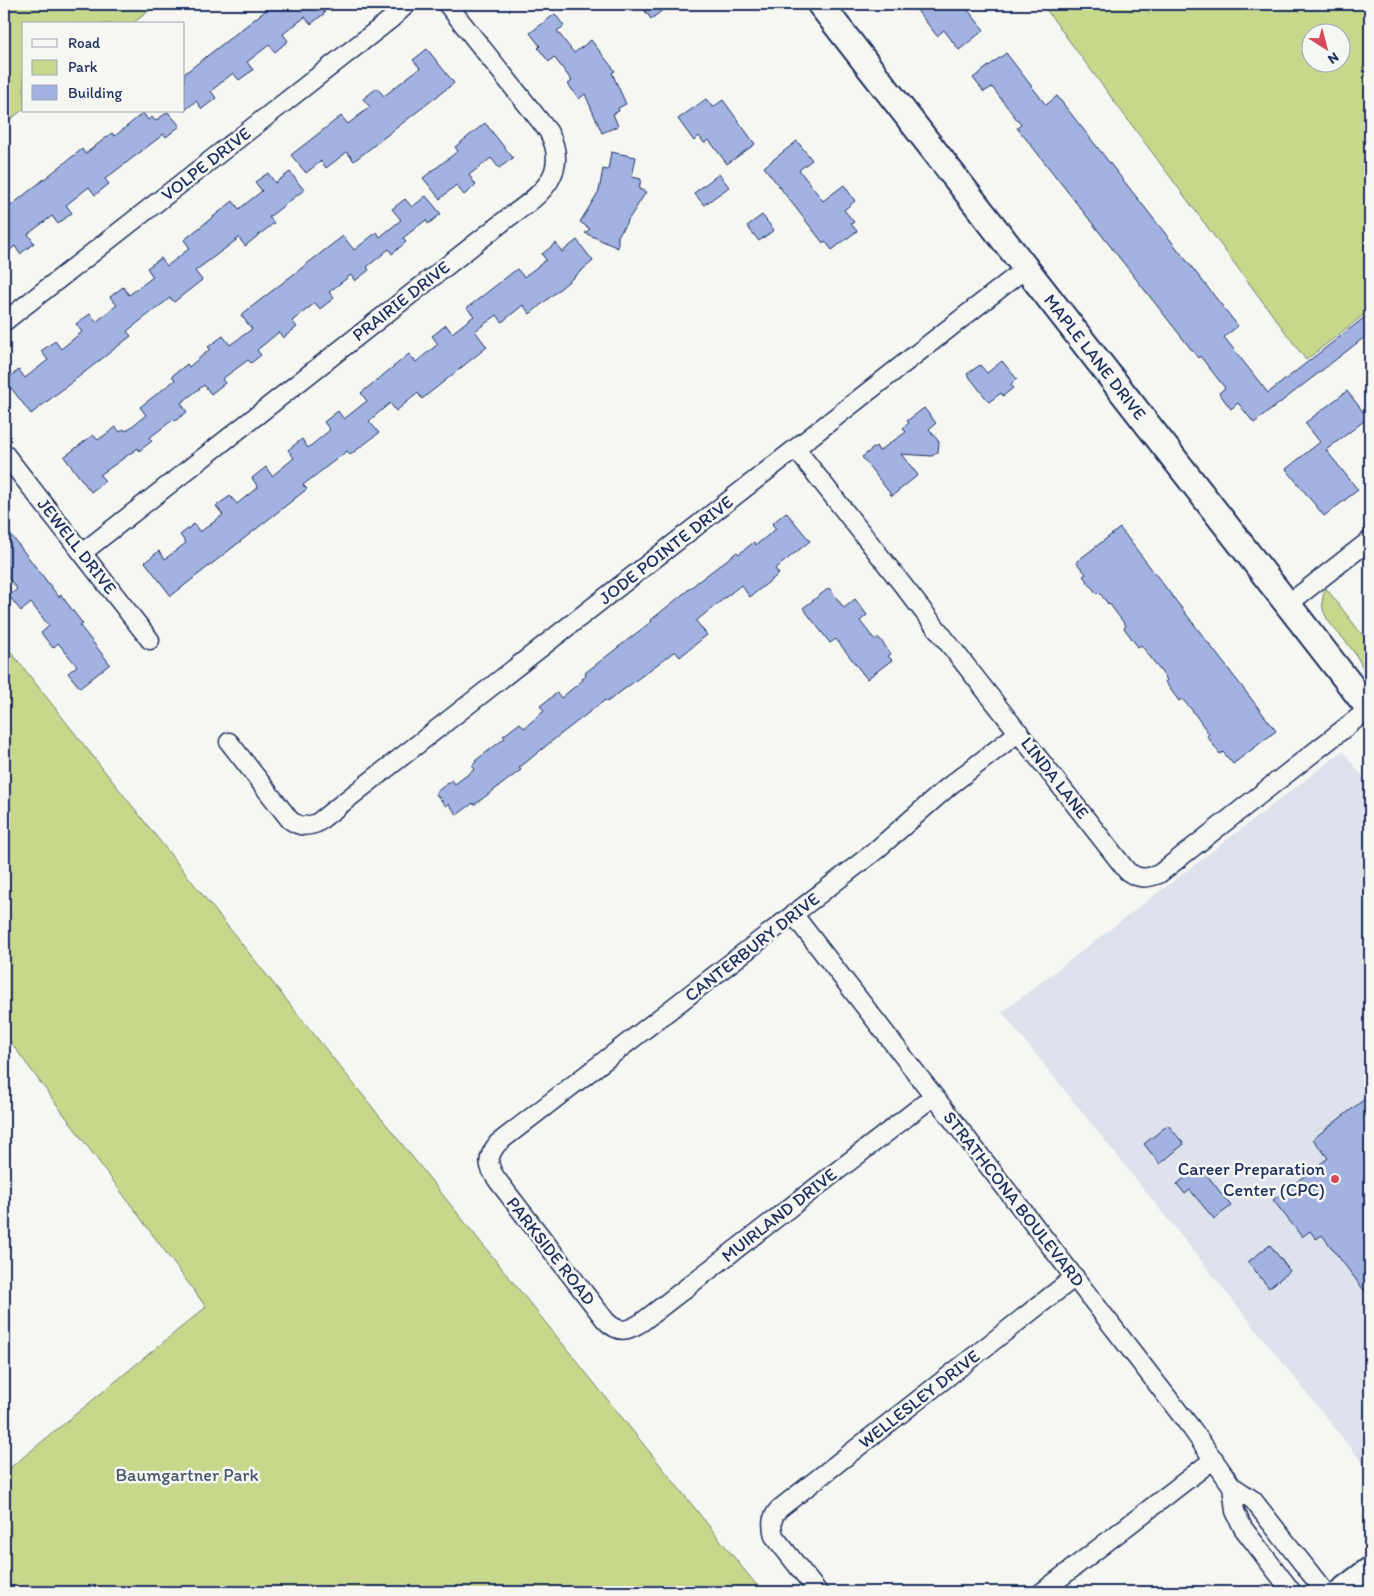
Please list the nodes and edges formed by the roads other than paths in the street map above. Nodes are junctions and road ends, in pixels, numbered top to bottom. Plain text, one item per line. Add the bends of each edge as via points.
1 (407, 4) edge
2 (447, 4) edge
3 (820, 4) edge
4 (1026, 268) junction
5 (4, 322) edge
6 (796, 448) junction
7 (4, 453) edge
8 (1370, 540) edge
9 (82, 553) junction
10 (1287, 605) junction
11 (150, 640) dead end
12 (1370, 709) edge
13 (1019, 732) junction
14 (229, 742) dead end
15 (793, 914) junction
16 (934, 1096) junction
17 (489, 1162) joint
18 (1074, 1277) junction
19 (622, 1330) joint
20 (1214, 1458) junction
21 (1232, 1486) junction
22 (1280, 1536) junction
23 (1260, 1550) junction
24 (1370, 1570) edge
25 (818, 1592) edge
26 (1042, 1592) edge
27 (1292, 1592) edge
28 (1325, 1592) edge
29 (1341, 1592) edge

1 - 5 street, VOLPE DRIVE
2 - 9 street, PRAIRIE DRIVE via 548,130 556,158 550,182 529,203
3 - 4 street, MAPLE LANE DRIVE
4 - 6 street, JODE POINTE DRIVE
4 - 10 street, MAPLE LANE DRIVE
6 - 13 street, LINDA LANE
6 - 14 street, JODE POINTE DRIVE via 317,823 302,826 290,820
7 - 9 street, JEWELL DRIVE
8 - 10 street
9 - 11 street, JEWELL DRIVE
10 - 12 street, MAPLE LANE DRIVE
12 - 13 street, LINDA LANE via 1159,874 1148,878 1136,877 1127,871
13 - 15 street, CANTERBURY DRIVE via 948,787 874,852
15 - 16 street, STRATHCONA BOULEVARD
15 - 17 street, CANTERBURY DRIVE via 498,1143
16 - 18 street, STRATHCONA BOULEVARD
16 - 19 street, MUIRLAND DRIVE via 642,1322
17 - 19 street, PARKSIDE ROAD via 491,1172 606,1321 613,1328
18 - 20 street, STRATHCONA BOULEVARD
18 - 25 street, WELLESLEY DRIVE via 778,1509 772,1517 774,1536
20 - 21 street, STRATHCONA BOULEVARD
20 - 26 street
21 - 22 street, STRATHCONA BOULEVARD via 1253,1500
21 - 23 street, STRATHCONA BOULEVARD via 1235,1511
22 - 23 street
22 - 28 street, STRATHCONA BOULEVARD
23 - 27 street, STRATHCONA BOULEVARD
24 - 29 street

